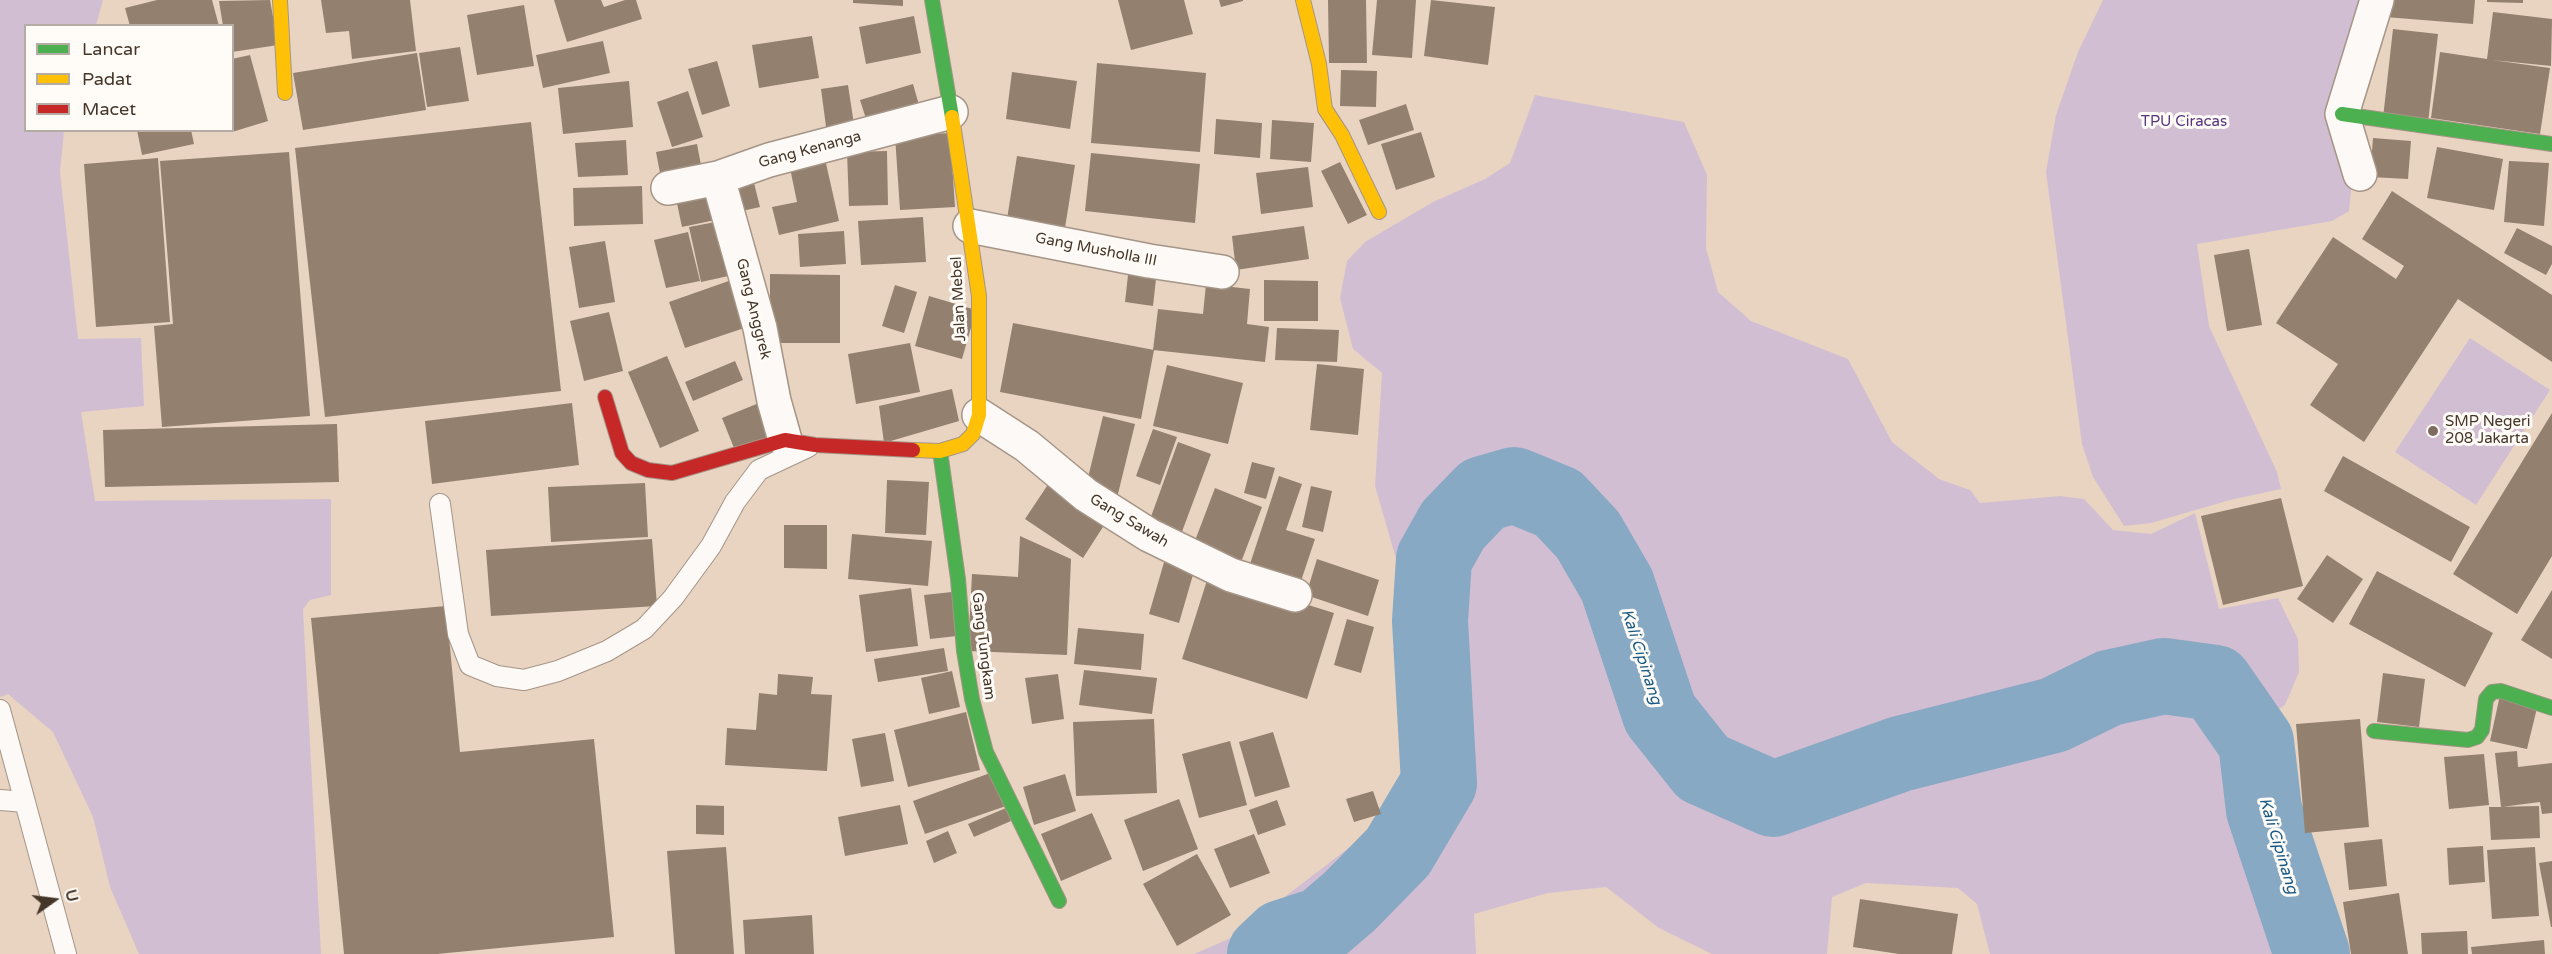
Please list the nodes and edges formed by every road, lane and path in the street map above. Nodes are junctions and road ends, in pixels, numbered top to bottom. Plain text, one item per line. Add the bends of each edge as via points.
1 (280, 0) edge
2 (932, 0) edge
3 (1303, 0) edge
4 (2377, 0) edge
5 (285, 93) dead end
6 (951, 112) junction
7 (2342, 114) junction
8 (2552, 144) edge
9 (2360, 174) dead end
10 (718, 178) junction
11 (668, 188) dead end
12 (1379, 212) dead end
13 (970, 226) junction
14 (1222, 272) dead end
15 (605, 397) dead end
16 (980, 415) junction
17 (800, 442) junction
18 (940, 450) junction
19 (440, 504) dead end
20 (1295, 595) dead end
21 (2552, 708) edge
22 (0, 710) edge
23 (2374, 731) dead end
24 (0, 801) edge
25 (25, 802) junction
26 (1059, 901) dead end
27 (66, 954) edge

1 - 5 street
2 - 6 street, Jalan Mebel
3 - 12 street via 1319,64 1325,110 1342,135
4 - 7 street
6 - 10 street, Gang Kenanga via 769,160
6 - 13 street, Jalan Mebel
7 - 8 street
7 - 9 street
10 - 11 street, Gang Kenanga
10 - 17 street, Gang Anggrek via 760,328 774,401
13 - 14 street, Gang Musholla III
13 - 16 street, Jalan Mebel via 979,296
15 - 17 street via 622,453 631,464 648,470 672,473
16 - 18 street, Jalan Mebel via 973,434 963,444
16 - 20 street, Gang Sawah via 1027,446 1086,495 1149,535 1231,575
17 - 18 street, Jalan Mebel
17 - 19 lane via 759,470 735,502 711,546 673,598 644,629 607,651 524,680 497,676 470,665 458,634
18 - 26 street, Gang Tungkam via 972,699 986,752
21 - 23 street via 2501,691 2492,692 2486,699 2482,730 2468,741
22 - 25 lane
24 - 25 lane
25 - 27 lane

